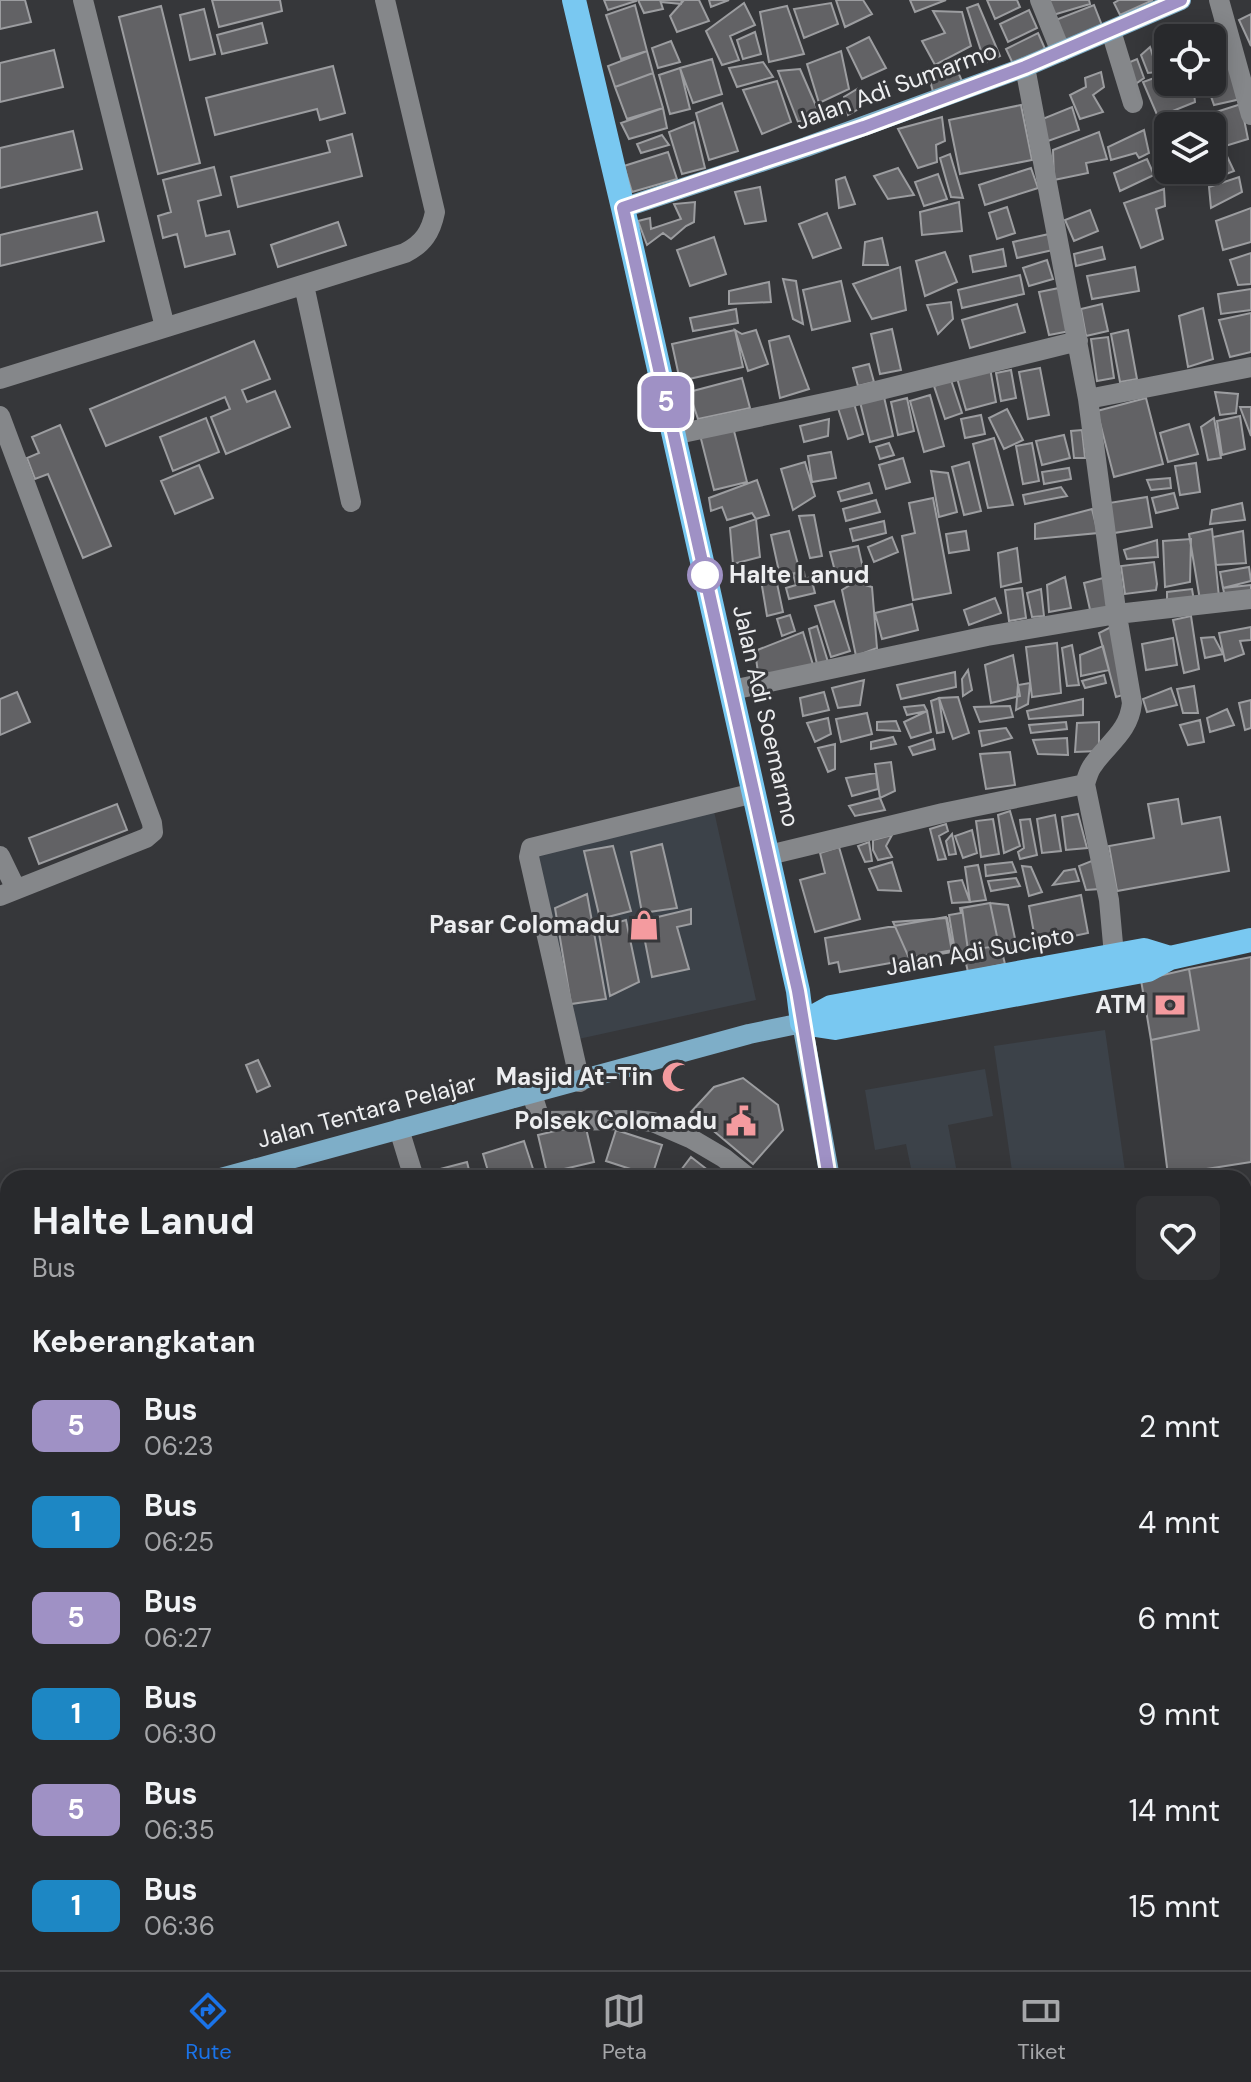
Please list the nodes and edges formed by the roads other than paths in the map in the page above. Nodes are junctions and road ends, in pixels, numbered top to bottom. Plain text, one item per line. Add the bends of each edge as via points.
1 (83, 0) edge
2 (385, 0) edge
3 (574, 0) edge
4 (1040, 0) edge
5 (1181, 0) edge
6 (1219, 0) edge
7 (1111, 31) junction
8 (1061, 52) junction
9 (1025, 67) junction
10 (1133, 103) dead end
11 (1251, 115) edge
12 (623, 208) junction
13 (304, 285) junction
14 (165, 327) junction
15 (1078, 341) junction
16 (1251, 367) edge
17 (0, 379) edge
18 (1088, 399) junction
19 (0, 416) edge
20 (673, 435) junction
21 (351, 502) dead end
22 (1251, 599) edge
23 (1117, 614) junction
24 (732, 690) junction
25 (1085, 784) junction
26 (754, 793) junction
27 (769, 855) junction
28 (0, 856) edge
29 (8, 892) edge
30 (1251, 940) edge
31 (1114, 955) junction
32 (1170, 958) junction
33 (802, 1023) junction
34 (664, 1058) joint
35 (580, 1082) junction
36 (532, 1094) junction
37 (399, 1129) junction
38 (261, 1170) edge
39 (412, 1170) edge
40 (738, 1170) edge
41 (829, 1170) edge

1 - 14 street
2 - 13 street via 435,212 433,225 405,253
3 - 12 highway, Jalan Adi Soemarmo
4 - 8 street
5 - 7 main road, Jalan Adi Sumarmo
6 - 11 street
7 - 8 main road, Jalan Adi Sumarmo
7 - 10 street
8 - 9 main road, Jalan Adi Sumarmo
9 - 12 main road, Jalan Adi Sumarmo
9 - 15 street
12 - 20 highway, Jalan Adi Soemarmo
13 - 14 street
13 - 21 street
14 - 17 street
15 - 18 street
15 - 20 street
16 - 18 street
18 - 23 street
19 - 29 street via 153,832
20 - 24 highway, Jalan Adi Soemarmo
22 - 23 street
23 - 24 street
23 - 25 street via 1131,717 1091,767
24 - 26 highway, Jalan Adi Soemarmo
25 - 27 street
25 - 31 street via 1109,900
26 - 27 highway, Jalan Adi Soemarmo
26 - 35 street via 531,848
27 - 33 highway, Jalan Adi Soemarmo
28 - 29 street
30 - 32 highway, Jalan Adi Sucipto
31 - 32 highway, Jalan Adi Sucipto via 1144,950
31 - 33 highway, Jalan Adi Sucipto via 831,1007
32 - 33 highway, Jalan Adi Sucipto via 1148,970 835,1028
33 - 34 main road, Jalan Adi Sucipto
33 - 41 main road
34 - 35 main road, Jalan Tentara Pelajar
35 - 36 main road, Jalan Tentara Pelajar
36 - 37 main road, Jalan Tentara Pelajar
36 - 40 street via 545,1121 653,1122 690,1138
37 - 38 main road, Jalan Tentara Pelajar
37 - 39 street

